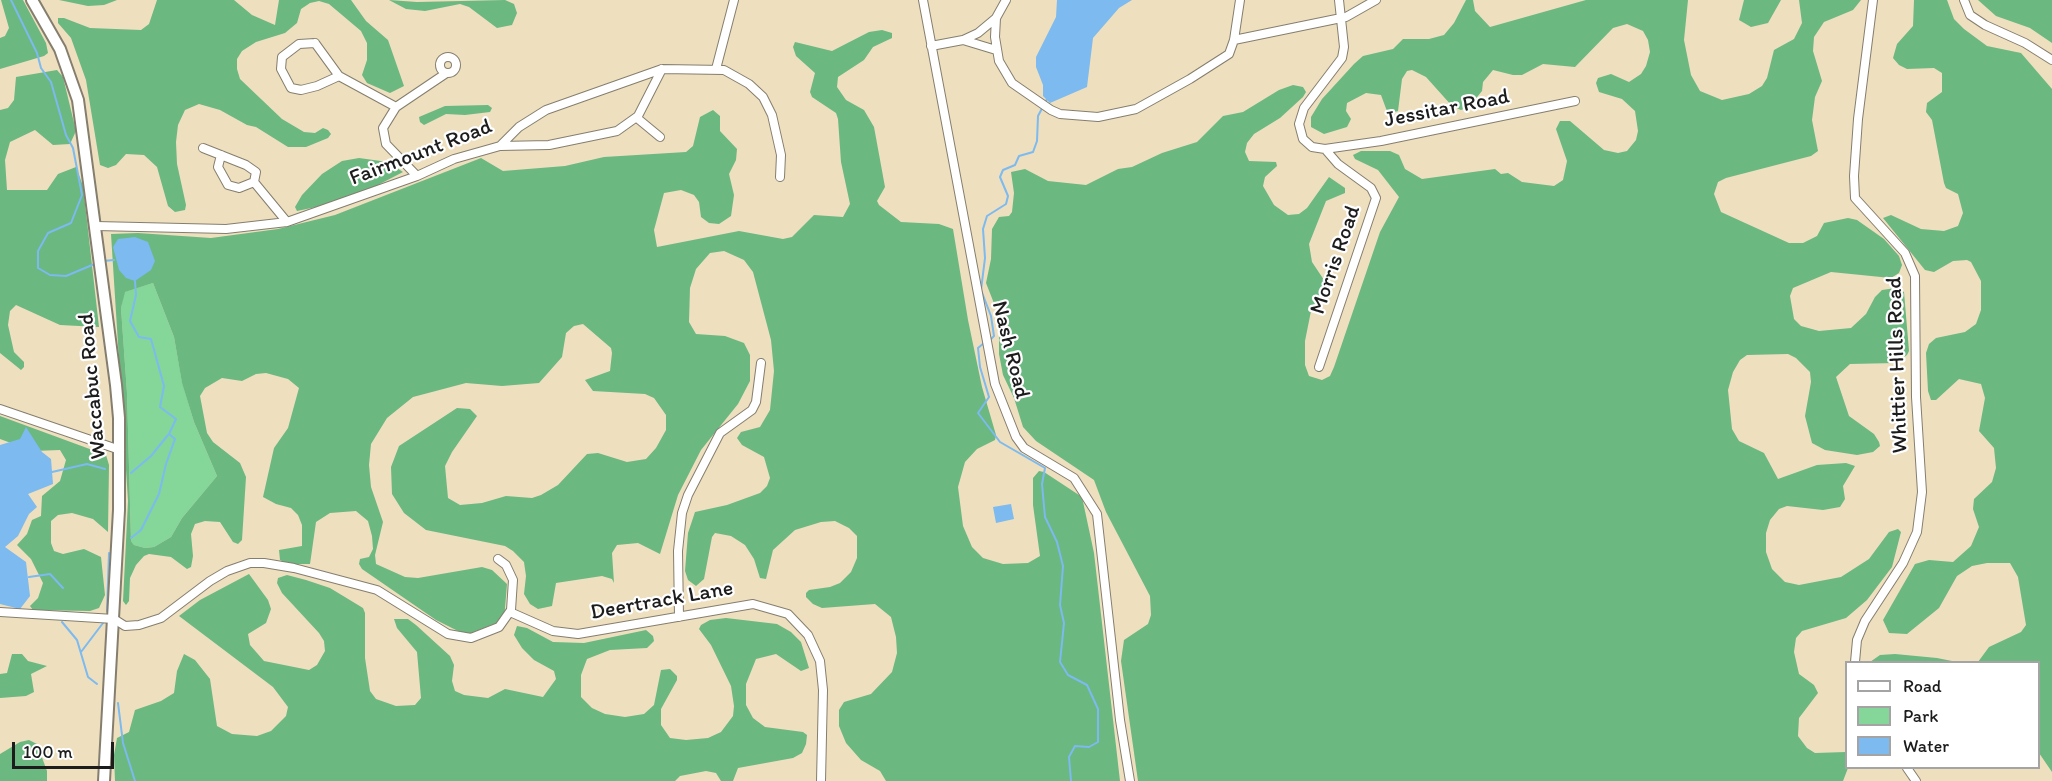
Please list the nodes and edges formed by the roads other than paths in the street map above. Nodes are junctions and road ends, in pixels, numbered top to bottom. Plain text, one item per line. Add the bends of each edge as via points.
1 (32, 0) edge
2 (734, 0) edge
3 (923, 0) edge
4 (1006, 0) edge
5 (1240, 0) edge
6 (1340, 0) edge
7 (1376, 0) edge
8 (1873, 0) edge
9 (1964, 0) edge
10 (1341, 17) junction
11 (996, 18) junction
12 (963, 40) junction
13 (1234, 40) junction
14 (931, 46) junction
15 (996, 51) junction
16 (2052, 60) edge
17 (662, 69) junction
18 (716, 69) junction
19 (445, 74) dead end
20 (339, 76) junction
21 (1575, 102) dead end
22 (396, 107) junction
23 (637, 118) junction
24 (660, 137) dead end
25 (500, 146) junction
26 (203, 148) dead end
27 (1325, 149) junction
28 (220, 155) junction
29 (417, 176) junction
30 (780, 177) dead end
31 (254, 182) junction
32 (287, 222) junction
33 (96, 226) junction
34 (761, 363) dead end
35 (1319, 367) dead end
36 (0, 409) edge
37 (120, 450) junction
38 (498, 559) dead end
39 (0, 612) edge
40 (510, 612) junction
41 (679, 617) junction
42 (114, 619) junction
43 (1855, 661) edge
44 (1907, 769) edge
45 (104, 781) edge
46 (821, 781) edge
47 (1130, 781) edge
48 (1916, 781) edge

1 - 33 main road, Waccabuc Road via 60,49 78,100
2 - 18 street
3 - 14 street, Nash Road
4 - 11 street
5 - 13 street
6 - 10 street, Morris Road
7 - 10 street
8 - 43 street, Whittier Hills Road via 1858,119 1855,198 1905,253 1915,276 1922,492 1917,532 1903,563 1865,621 1857,640
9 - 16 street via 1970,15
10 - 13 street
10 - 27 street, Morris Road via 1342,58 1304,108 1299,124 1303,139 1312,147
11 - 12 street
11 - 15 street
12 - 14 street
12 - 15 street
13 - 15 street via 1229,54 1136,109 1098,117 1060,114 1033,100 1012,83
14 - 47 street, Nash Road via 995,384 1024,448 1074,478 1097,514
17 - 18 street, Fairmount Road
17 - 23 street
17 - 25 street, Fairmount Road via 546,110 519,127
18 - 30 street, Fairmount Road via 749,84 763,97 772,115 781,155
19 - 22 street
20 - 20 street via 315,43 299,44 282,57 280,69 291,88 301,90
20 - 22 street
21 - 27 street, Jessitar Road
22 - 29 street via 382,128 384,140
23 - 24 street
23 - 25 street via 617,131 593,138 549,145
25 - 29 street, Fairmount Road via 454,159
26 - 28 street
27 - 35 street, Morris Road via 1338,164 1371,188 1376,198
28 - 31 street via 256,172
28 - 31 street via 218,167 228,185 239,188
29 - 32 street, Fairmount Road
31 - 32 street
32 - 33 street, Fairmount Road via 226,230
33 - 37 main road, Waccabuc Road
34 - 41 street via 752,410 720,433 682,513
36 - 37 street
37 - 42 main road, Waccabuc Road
38 - 40 street via 506,565 513,580
39 - 42 street
40 - 41 street, Deertrack Lane via 568,634
40 - 42 street via 494,630 479,637 460,638 377,590 294,568 257,563 210,581 153,622 125,626
41 - 46 street, Deertrack Lane via 753,604 788,614 808,635 816,648 822,677
42 - 45 main road, Waccabuc Road
44 - 48 street

